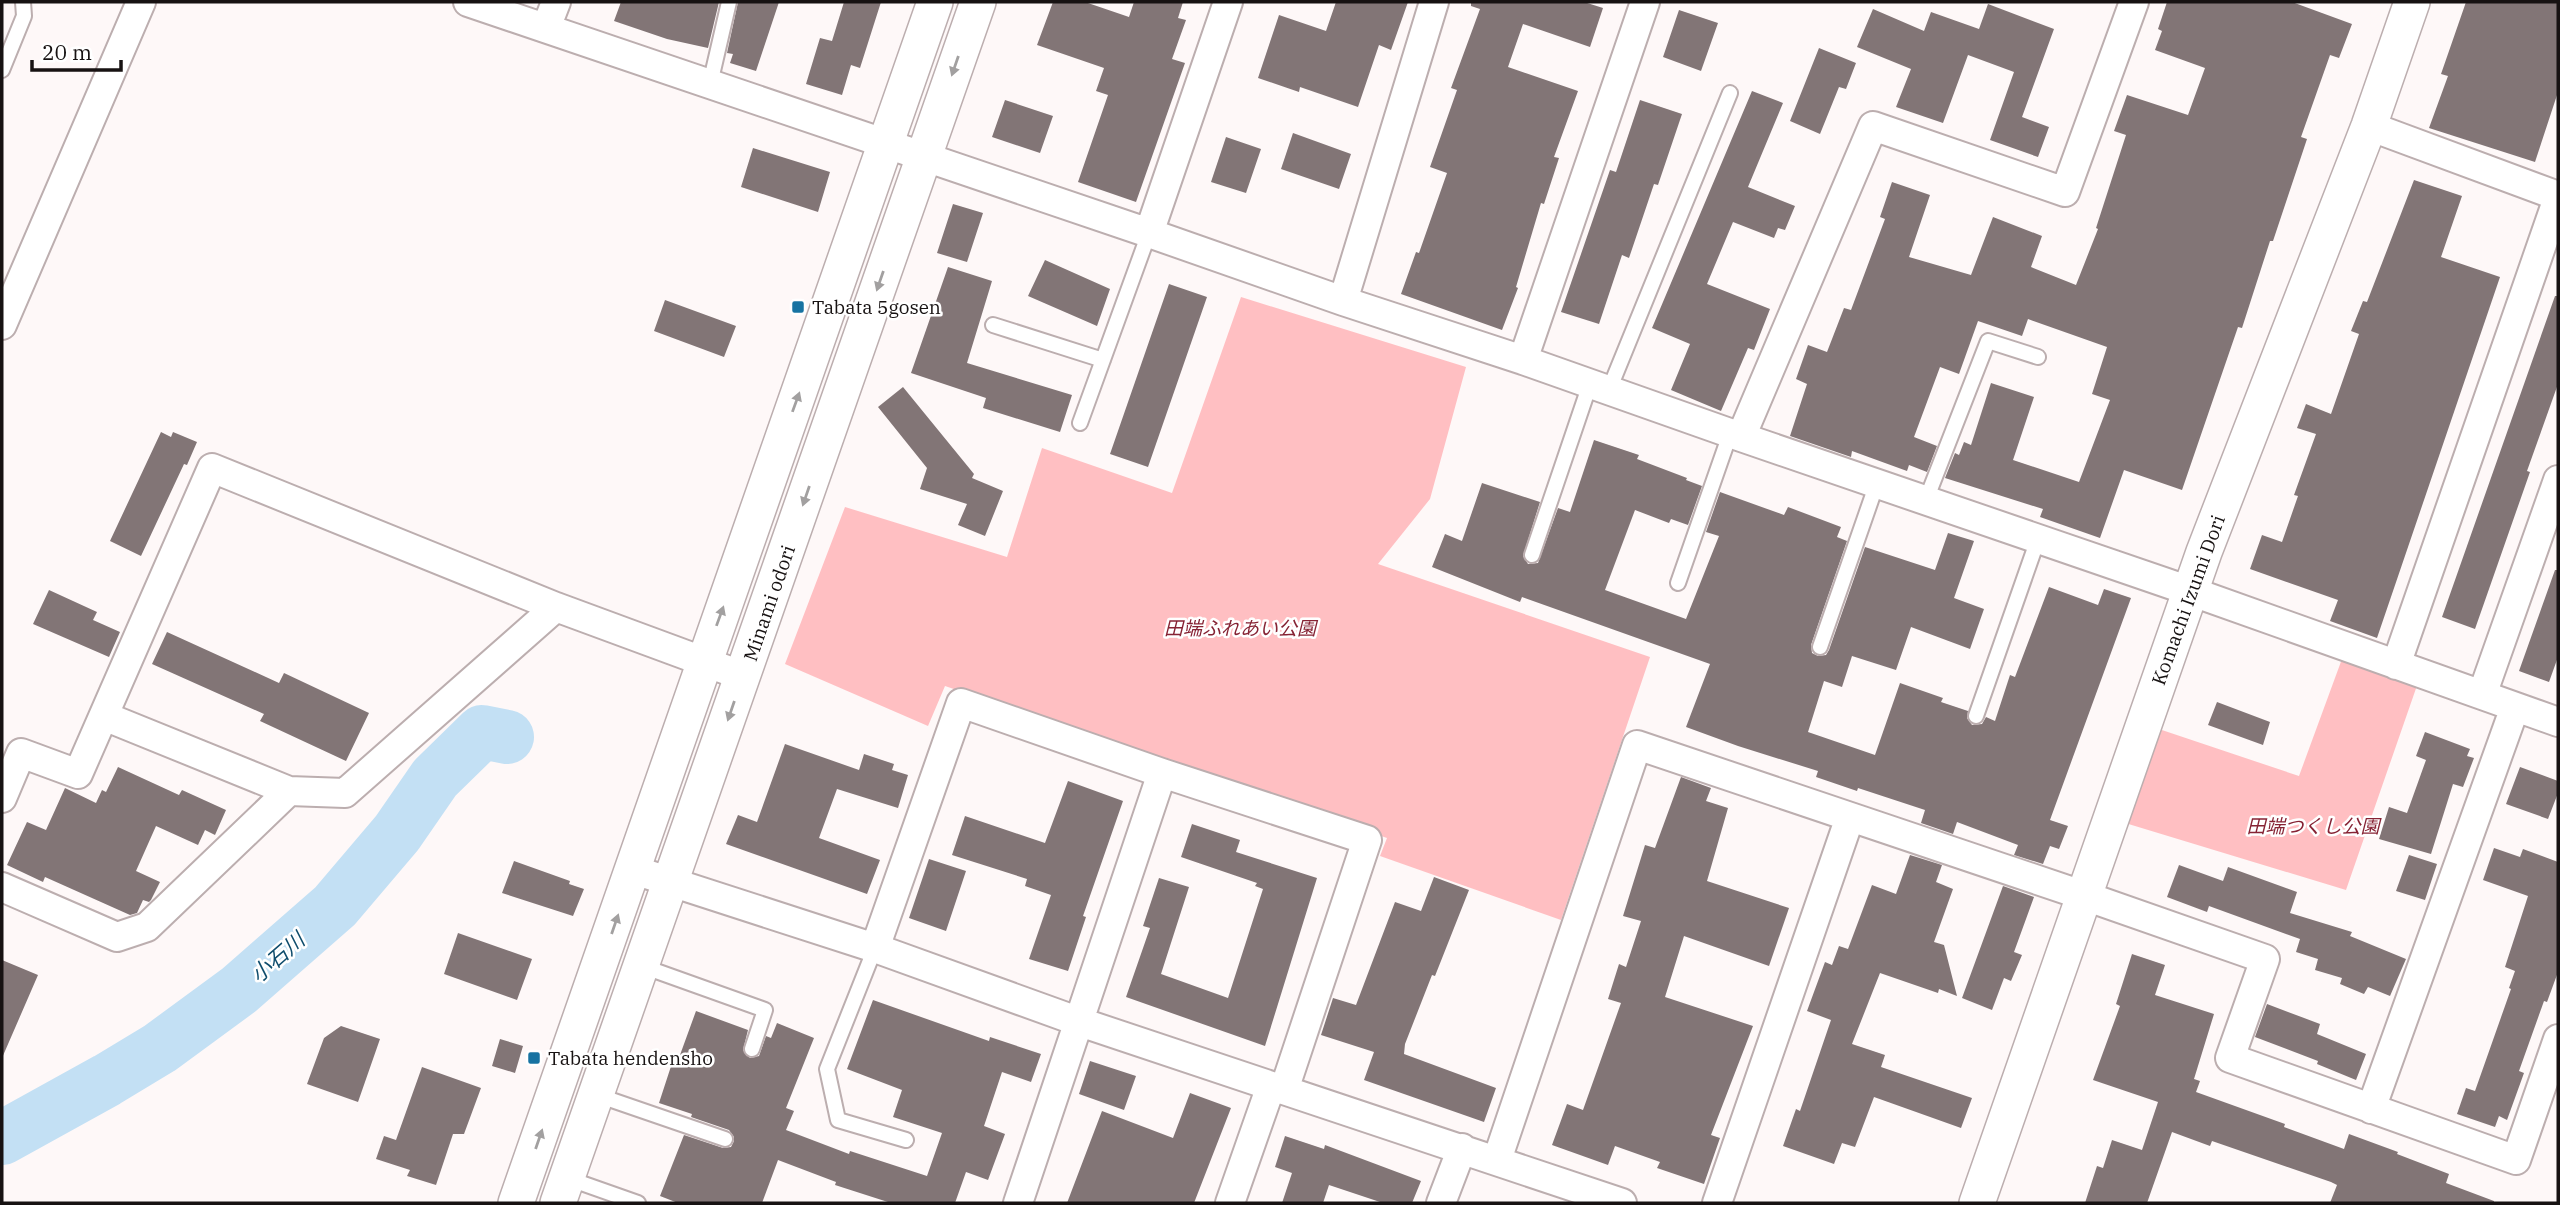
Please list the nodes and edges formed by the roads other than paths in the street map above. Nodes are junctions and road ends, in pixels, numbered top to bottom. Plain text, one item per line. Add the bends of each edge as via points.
1 (23, 2) edge
2 (141, 2) edge
3 (468, 2) edge
4 (556, 2) edge
5 (729, 2) edge
6 (936, 2) edge
7 (978, 2) edge
8 (1228, 2) edge
9 (1434, 2) edge
10 (1645, 2) edge
11 (2134, 2) edge
12 (2412, 2) edge
13 (547, 28) junction
14 (2, 70) edge
15 (710, 84) junction
16 (1730, 93) dead end
17 (2369, 126) junction
18 (886, 144) junction
19 (923, 157) junction
20 (2558, 197) edge
21 (1149, 233) junction
22 (1343, 302) junction
23 (2, 325) edge
24 (993, 325) dead end
25 (2038, 357) dead end
26 (1103, 360) junction
27 (1523, 360) junction
28 (1600, 387) junction
29 (1080, 423) dead end
30 (1736, 435) junction
31 (2558, 480) edge
32 (1877, 483) junction
33 (1926, 500) junction
34 (2038, 539) junction
35 (1532, 555) dead end
36 (1678, 583) dead end
37 (2190, 591) junction
38 (555, 607) junction
39 (1820, 647) dead end
40 (704, 661) junction
41 (2396, 665) junction
42 (743, 676) junction
43 (2482, 695) junction
44 (2515, 707) junction
45 (104, 716) junction
46 (1976, 716) dead end
47 (2558, 722) edge
48 (1162, 773) junction
49 (289, 791) junction
50 (2, 798) edge
51 (1850, 817) junction
52 (634, 870) junction
53 (671, 883) junction
54 (2, 887) edge
55 (2085, 895) junction
56 (875, 948) junction
57 (642, 966) junction
58 (1080, 1022) junction
59 (2558, 1039) edge
60 (752, 1049) dead end
61 (1277, 1088) junction
62 (596, 1095) junction
63 (2371, 1109) junction
64 (725, 1139) dead end
65 (906, 1140) dead end
66 (1462, 1148) junction
67 (1497, 1160) junction
68 (563, 1191) edge
69 (516, 1203) edge
70 (638, 1203) edge
71 (1018, 1203) edge
72 (1230, 1203) edge
73 (1441, 1203) edge
74 (1622, 1203) edge
75 (1717, 1203) edge
76 (1977, 1203) edge

1 - 14 lane via 24,16
2 - 23 street
3 - 13 street
4 - 13 street
5 - 15 lane
6 - 18 street
7 -> 19 street, Minami odori
8 - 21 street
9 - 22 street
10 - 27 street
11 - 30 street via 2065,192 1873,126
12 - 17 street, Komachi Izumi Dori
13 - 15 street
15 - 18 street
16 - 28 lane
17 - 20 street
17 - 37 street, Komachi Izumi Dori
18 - 19 street
40 -> 18 street
19 - 21 street
19 -> 42 street, Minami odori
20 - 41 street
21 - 22 street
21 - 26 lane
22 - 27 street
24 - 26 lane
25 - 33 lane via 1988,341
26 - 29 lane
27 - 28 street
28 - 30 street
28 - 35 lane
30 - 32 street
30 - 36 lane
31 - 43 street
32 - 33 street
32 - 39 lane
33 - 34 street
34 - 37 street
34 - 46 lane
37 - 41 street
37 - 55 street, Komachi Izumi Dori
38 - 40 street
38 - 45 street via 212,468
38 - 49 street via 345,793
40 - 42 street
40 - 52 street
41 - 43 street
42 -> 53 street, Minami odori
43 - 44 street
44 - 47 street
44 - 63 street
45 - 49 street
45 - 50 street via 78,774 22,753
48 - 56 street via 961,703
48 - 58 street
48 - 61 street via 1367,840
49 - 54 street via 147,927 117,937
51 - 55 street
51 - 67 street via 1637,745
51 - 75 street
52 - 53 street
69 -> 52 street
53 - 56 street
53 - 57 street, Minami odori
55 - 63 street via 2265,959 2230,1058
55 - 76 street, Komachi Izumi Dori
56 - 58 street
56 - 65 lane via 827,1069 838,1120
57 - 60 lane via 765,1010
57 - 62 street, Minami odori
58 - 61 street
58 - 71 street
59 - 63 street via 2516,1160
61 - 66 street
61 - 72 street
62 - 64 lane
62 - 68 street, Minami odori
66 - 67 street
66 - 73 street
67 - 74 street
68 - 70 lane

